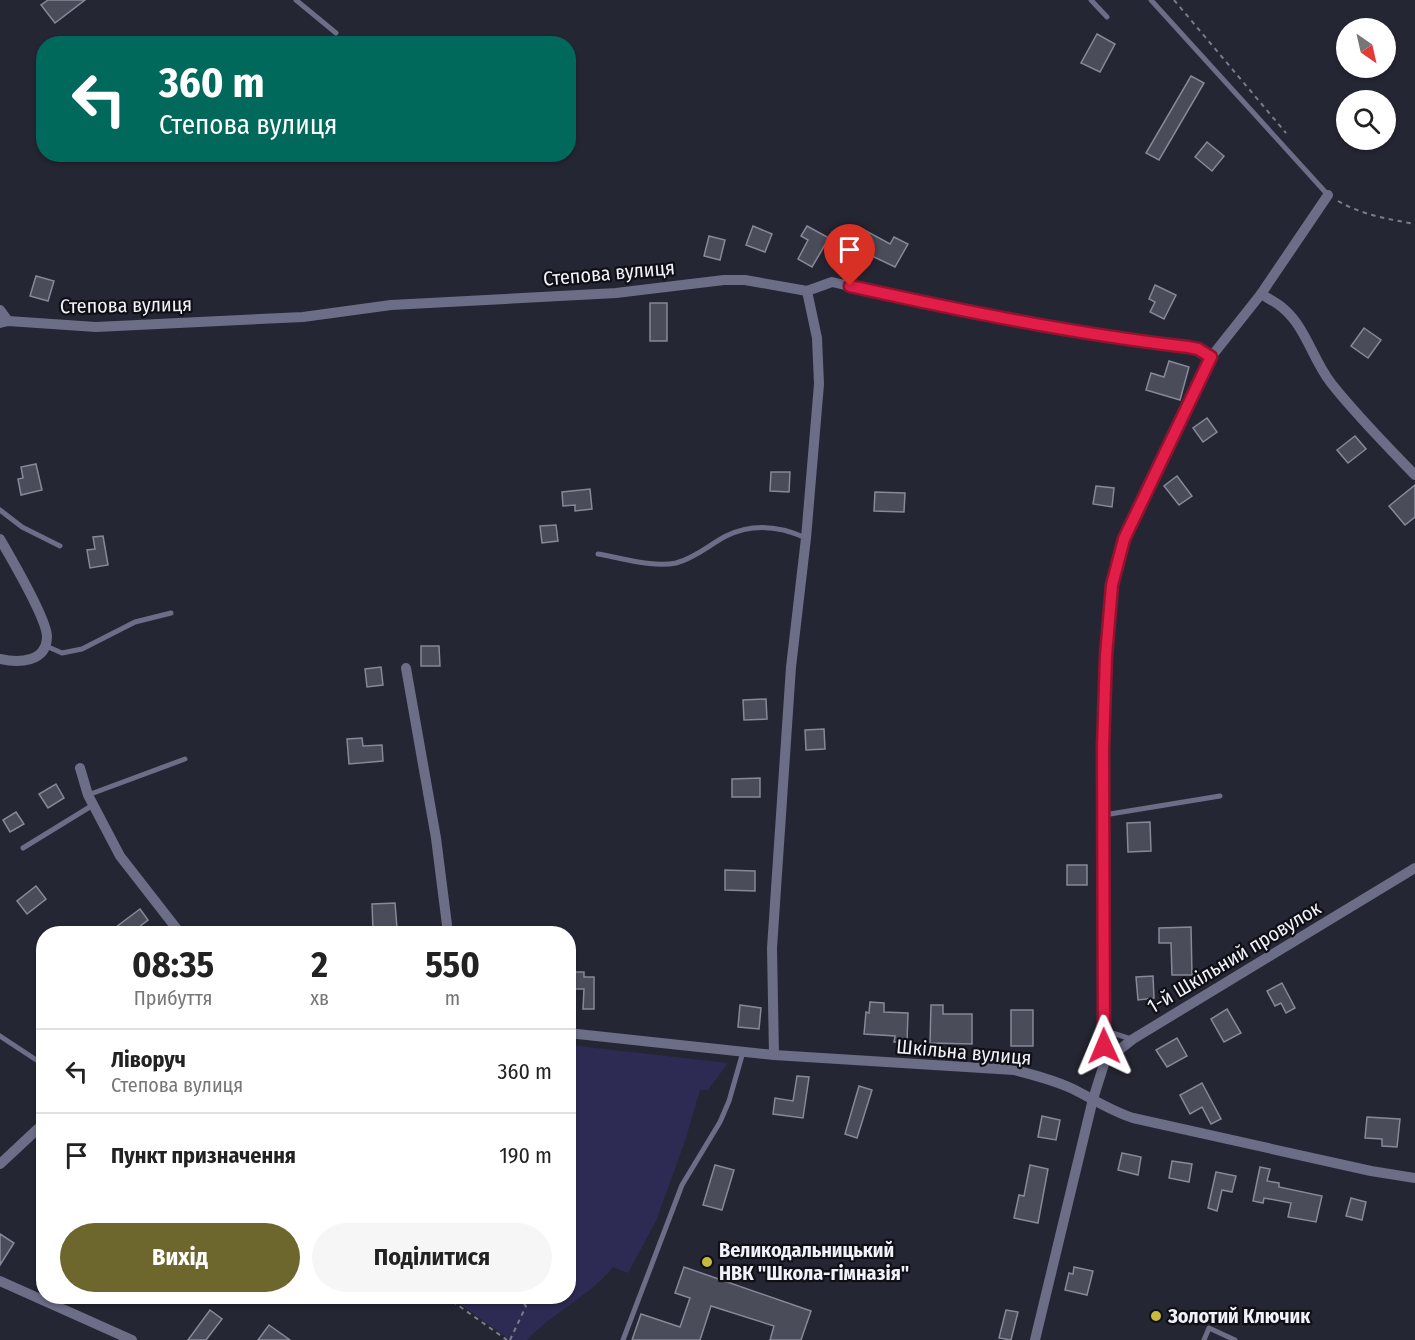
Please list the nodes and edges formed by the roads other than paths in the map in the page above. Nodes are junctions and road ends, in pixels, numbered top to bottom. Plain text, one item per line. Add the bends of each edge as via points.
1 (296, 0) edge
2 (1091, 0) edge
3 (1151, 0) edge
4 (1107, 17) dead end
5 (336, 33) dead end
6 (1328, 195) joint
7 (807, 291) junction
8 (1261, 294) junction
9 (0, 310) edge
10 (4, 322) edge
11 (1211, 357) junction
12 (1415, 474) edge
13 (0, 510) edge
14 (0, 538) edge
15 (806, 538) junction
16 (60, 546) dead end
17 (598, 554) dead end
18 (171, 613) dead end
19 (46, 646) junction
20 (0, 659) edge
21 (406, 668) dead end
22 (185, 759) dead end
23 (80, 768) dead end
24 (1220, 796) dead end
25 (91, 800) junction
26 (1104, 815) junction
27 (23, 848) dead end
28 (1415, 868) edge
29 (175, 926) edge
30 (447, 926) edge
31 (1104, 1030) junction
32 (0, 1035) edge
33 (576, 1035) edge
34 (1133, 1039) junction
35 (743, 1052) junction
36 (774, 1055) junction
37 (36, 1060) edge
38 (1104, 1061) junction
39 (1092, 1099) junction
40 (36, 1130) edge
41 (0, 1164) edge
42 (1415, 1178) edge
43 (0, 1281) edge
44 (36, 1297) edge
45 (51, 1304) edge
46 (132, 1340) edge
47 (623, 1340) edge
48 (1035, 1340) edge
49 (1204, 1340) edge
50 (1235, 1340) edge

1 - 5 lane
2 - 4 lane
3 - 6 lane
6 - 8 street
7 - 10 street, Степова вулиця via 768,282 724,280 616,293 391,305 303,317 96,327
7 - 11 street, Степова вулиця via 832,282 1110,338 1188,347
7 - 15 street via 817,338 819,384
8 - 11 street
8 - 12 street via 1284,308 1330,381
9 - 10 street
11 - 26 street via 1132,520 1117,561 1106,656
13 - 16 lane via 22,527
14 - 19 street via 43,623
15 - 17 lane via 779,528 750,528 725,537 686,560 664,564
15 - 36 street via 791,667 772,948
18 - 19 lane via 135,622 82,649 62,653
19 - 20 street via 25,662
21 - 30 street
22 - 25 lane
23 - 25 street
24 - 26 lane
25 - 27 lane
25 - 29 street via 120,856
26 - 31 street
28 - 34 street, 1-й Шкільний провулок
31 - 34 lane
31 - 38 street
32 - 37 lane
33 - 35 street, Шкільна вулиця
34 - 38 street, 1-й Шкільний провулок
35 - 36 street, Шкільна вулиця
35 - 47 lane via 729,1101 682,1185
36 - 39 street, Шкільна вулиця via 1014,1070 1048,1079
38 - 39 street
39 - 42 street, Шкільна вулиця via 1132,1118
39 - 48 street
40 - 41 street
43 - 44 street
45 - 46 street
49 - 50 lane via 1209,1328

